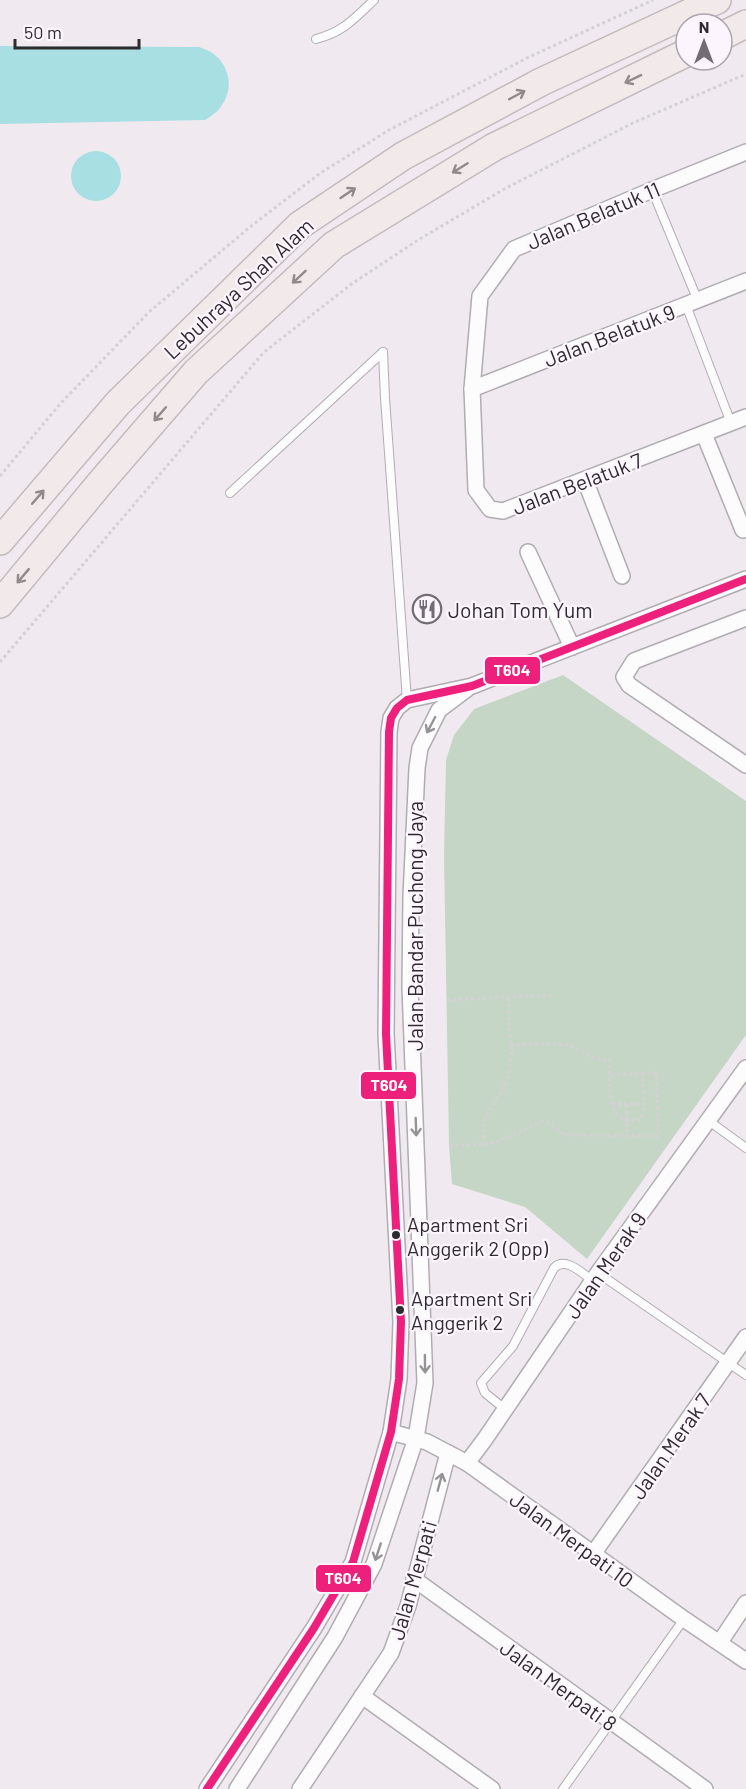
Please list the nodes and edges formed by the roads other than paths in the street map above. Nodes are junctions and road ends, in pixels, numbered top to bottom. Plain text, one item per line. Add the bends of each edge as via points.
1 (374, 0) edge
2 (717, 0) edge
3 (316, 39) dead end
4 (674, 59) edge
5 (746, 152) edge
6 (652, 190) junction
7 (746, 281) edge
8 (692, 303) junction
9 (472, 389) junction
10 (746, 417) edge
11 (731, 423) junction
12 (704, 434) junction
13 (585, 480) junction
14 (230, 493) dead end
15 (743, 530) dead end
16 (0, 541) edge
17 (528, 552) dead end
18 (622, 576) dead end
19 (746, 579) edge
20 (0, 604) edge
21 (746, 618) edge
22 (572, 647) junction
23 (472, 686) junction
24 (407, 700) junction
25 (742, 758) edge
26 (746, 1068) edge
27 (709, 1121) junction
28 (746, 1148) edge
29 (596, 1277) junction
30 (746, 1337) edge
31 (729, 1362) junction
32 (746, 1375) edge
33 (505, 1409) junction
34 (391, 1432) junction
35 (416, 1438) junction
36 (448, 1453) junction
37 (467, 1462) junction
38 (593, 1554) junction
39 (414, 1579) junction
40 (746, 1603) edge
41 (684, 1620) junction
42 (720, 1642) junction
43 (746, 1661) edge
44 (362, 1696) junction
45 (610, 1722) junction
46 (207, 1789) edge
47 (237, 1789) edge
48 (300, 1789) edge
49 (492, 1789) edge
50 (563, 1789) edge
51 (705, 1789) edge

1 - 3 lane via 347,26
16 -> 2 highway, Lebuhraya Shah Alam via 118,403 300,225 403,156 521,92
4 -> 20 highway, Lebuhraya Shah Alam via 494,147 334,245 196,372
5 - 6 street, Jalan Belatuk 11
6 - 8 lane
6 - 9 street, Jalan Belatuk 11 via 514,249 480,296
7 - 8 street, Jalan Belatuk 9
8 - 9 street, Jalan Belatuk 9
8 - 11 lane
9 - 13 street, Jalan Belatuk 7 via 476,490 490,509 503,511
10 - 11 street, Jalan Belatuk 7
11 - 12 street, Jalan Belatuk 7
12 - 13 street, Jalan Belatuk 7
12 - 15 street
13 - 18 street
14 - 24 lane via 383,352
17 - 22 street
19 - 22 street, Jalan Bandar Puchong Jaya
21 - 25 street via 634,661 624,677 629,685
22 - 23 street, Jalan Bandar Puchong Jaya
23 - 24 street, Jalan Bandar Puchong Jaya
23 -> 35 street, Jalan Bandar Puchong Jaya via 439,710 420,748 417,768 410,987 425,1383
24 - 34 street, Jalan Bandar Puchong Jaya via 391,718 388,732 386,1034 400,1322 399,1379
26 - 27 street, Jalan Merak 9
27 - 28 lane
27 - 29 street, Jalan Merak 9
29 - 31 lane
29 - 33 street, Jalan Merak 9
29 - 33 lane via 569,1264 554,1268 513,1346 481,1383 485,1393
30 - 31 street, Jalan Merak 7
31 - 32 lane
31 - 38 street, Jalan Merak 7
33 - 37 street, Jalan Merak 9
34 - 35 street, Jalan Merpati 10
34 - 46 street, Jalan Bandar Puchong Jaya via 353,1562
35 - 36 street, Jalan Merpati 10
35 -> 47 street, Jalan Bandar Puchong Jaya via 374,1564 335,1637
36 - 37 street, Jalan Merpati 10
39 -> 36 street, Jalan Merpati
37 - 38 street, Jalan Merpati 10
38 - 41 street, Jalan Merpati 10
39 - 44 street, Jalan Merpati via 391,1653
39 - 45 street, Jalan Merpati 8
40 - 42 street
41 - 42 street, Jalan Merpati 10
41 - 45 lane
42 - 43 street, Jalan Merpati 10
44 - 48 street, Jalan Merpati
44 - 49 street
45 - 50 lane
45 - 51 street, Jalan Merpati 8

